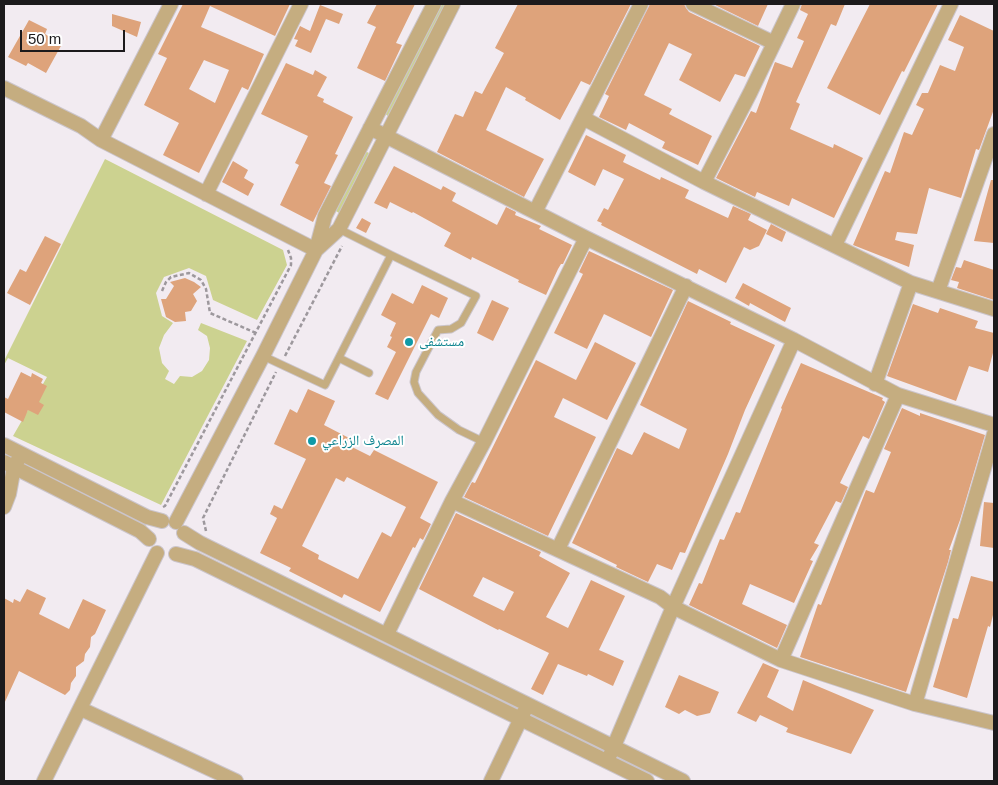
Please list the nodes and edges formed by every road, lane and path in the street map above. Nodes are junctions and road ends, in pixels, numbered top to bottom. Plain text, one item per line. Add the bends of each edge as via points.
1 (302, 4) edge
2 (434, 4) edge
3 (454, 4) edge
4 (641, 4) edge
5 (693, 4) edge
6 (793, 4) edge
7 (951, 4) edge
8 (167, 5) edge
9 (774, 43) junction
10 (4, 88) edge
11 (583, 118) junction
12 (370, 128) junction
13 (994, 134) edge
14 (386, 136) junction
15 (101, 140) junction
16 (704, 182) junction
17 (206, 194) junction
18 (535, 212) junction
19 (344, 232) junction
20 (586, 238) junction
21 (284, 246) dead end
22 (835, 246) junction
23 (316, 250) junction
24 (391, 255) junction
25 (911, 283) junction
26 (686, 286) junction
27 (162, 291) dead end
28 (938, 291) junction
29 (994, 309) edge
30 (255, 333) junction
31 (271, 340) junction
32 (794, 340) junction
33 (263, 356) junction
34 (339, 358) junction
35 (281, 364) junction
36 (369, 374) dead end
37 (875, 384) junction
38 (898, 396) junction
39 (994, 425) edge
40 (994, 434) edge
41 (484, 442) junction
42 (4, 445) edge
43 (21, 453) junction
44 (7, 468) edge
45 (452, 501) junction
46 (4, 507) edge
47 (161, 514) junction
48 (180, 528) junction
49 (207, 534) dead end
50 (149, 539) junction
51 (558, 550) junction
52 (157, 553) junction
53 (176, 554) junction
54 (673, 607) junction
55 (387, 634) junction
56 (781, 660) junction
57 (527, 704) junction
58 (915, 704) junction
59 (81, 709) junction
60 (520, 719) junction
61 (994, 723) edge
62 (614, 746) junction
63 (607, 761) junction
64 (44, 781) edge
65 (236, 781) edge
66 (491, 781) edge
67 (647, 781) edge
68 (684, 781) edge

1 - 17 street
2 - 12 street
3 - 14 street
4 - 11 street
5 - 9 street
6 - 9 street
7 - 22 street
8 - 15 street
9 - 16 street
10 - 15 street via 81,126
11 - 16 street
11 - 18 street
12 - 14 street
12 - 23 street via 326,216
13 - 28 street
14 - 18 street
14 - 19 street
15 - 17 street
16 - 22 street
17 - 23 street
18 - 20 street
19 - 23 street
19 - 24 lane
19 - 35 path
20 - 26 street
20 - 41 street
21 - 30 path via 291,265
22 - 25 street
23 - 31 street
24 - 34 lane
24 - 41 lane via 476,296 461,323 451,329 438,330 414,382 418,393 438,415
25 - 28 street
25 - 37 street
26 - 32 street
26 - 51 street
27 - 30 path via 171,277 189,273 201,280 206,289 210,313
28 - 29 street
30 - 31 path
30 - 47 path
31 - 33 street
32 - 37 street
32 - 54 street
33 - 35 lane
33 - 48 street
34 - 35 lane via 325,385
34 - 36 lane
35 - 49 path via 203,518
37 - 38 street
38 - 39 street
38 - 56 street
40 - 58 street
41 - 45 street
42 - 43 street
43 - 44 street
43 - 47 street via 147,516
44 - 46 street via 9,494
44 - 50 street via 140,531
45 - 51 street
45 - 55 street
47 - 48 street
47 - 50 street
48 - 53 street via 182,547
48 - 55 street via 200,543
50 - 52 street
51 - 54 street via 660,597
52 - 53 street via 166,556
52 - 59 street
53 - 60 street via 195,559
54 - 56 street
54 - 62 street
55 - 57 street
56 - 58 street
57 - 60 street
57 - 62 street
58 - 61 street
59 - 64 street
59 - 65 street
60 - 63 street
60 - 66 street
62 - 63 street
62 - 68 street
63 - 67 street

